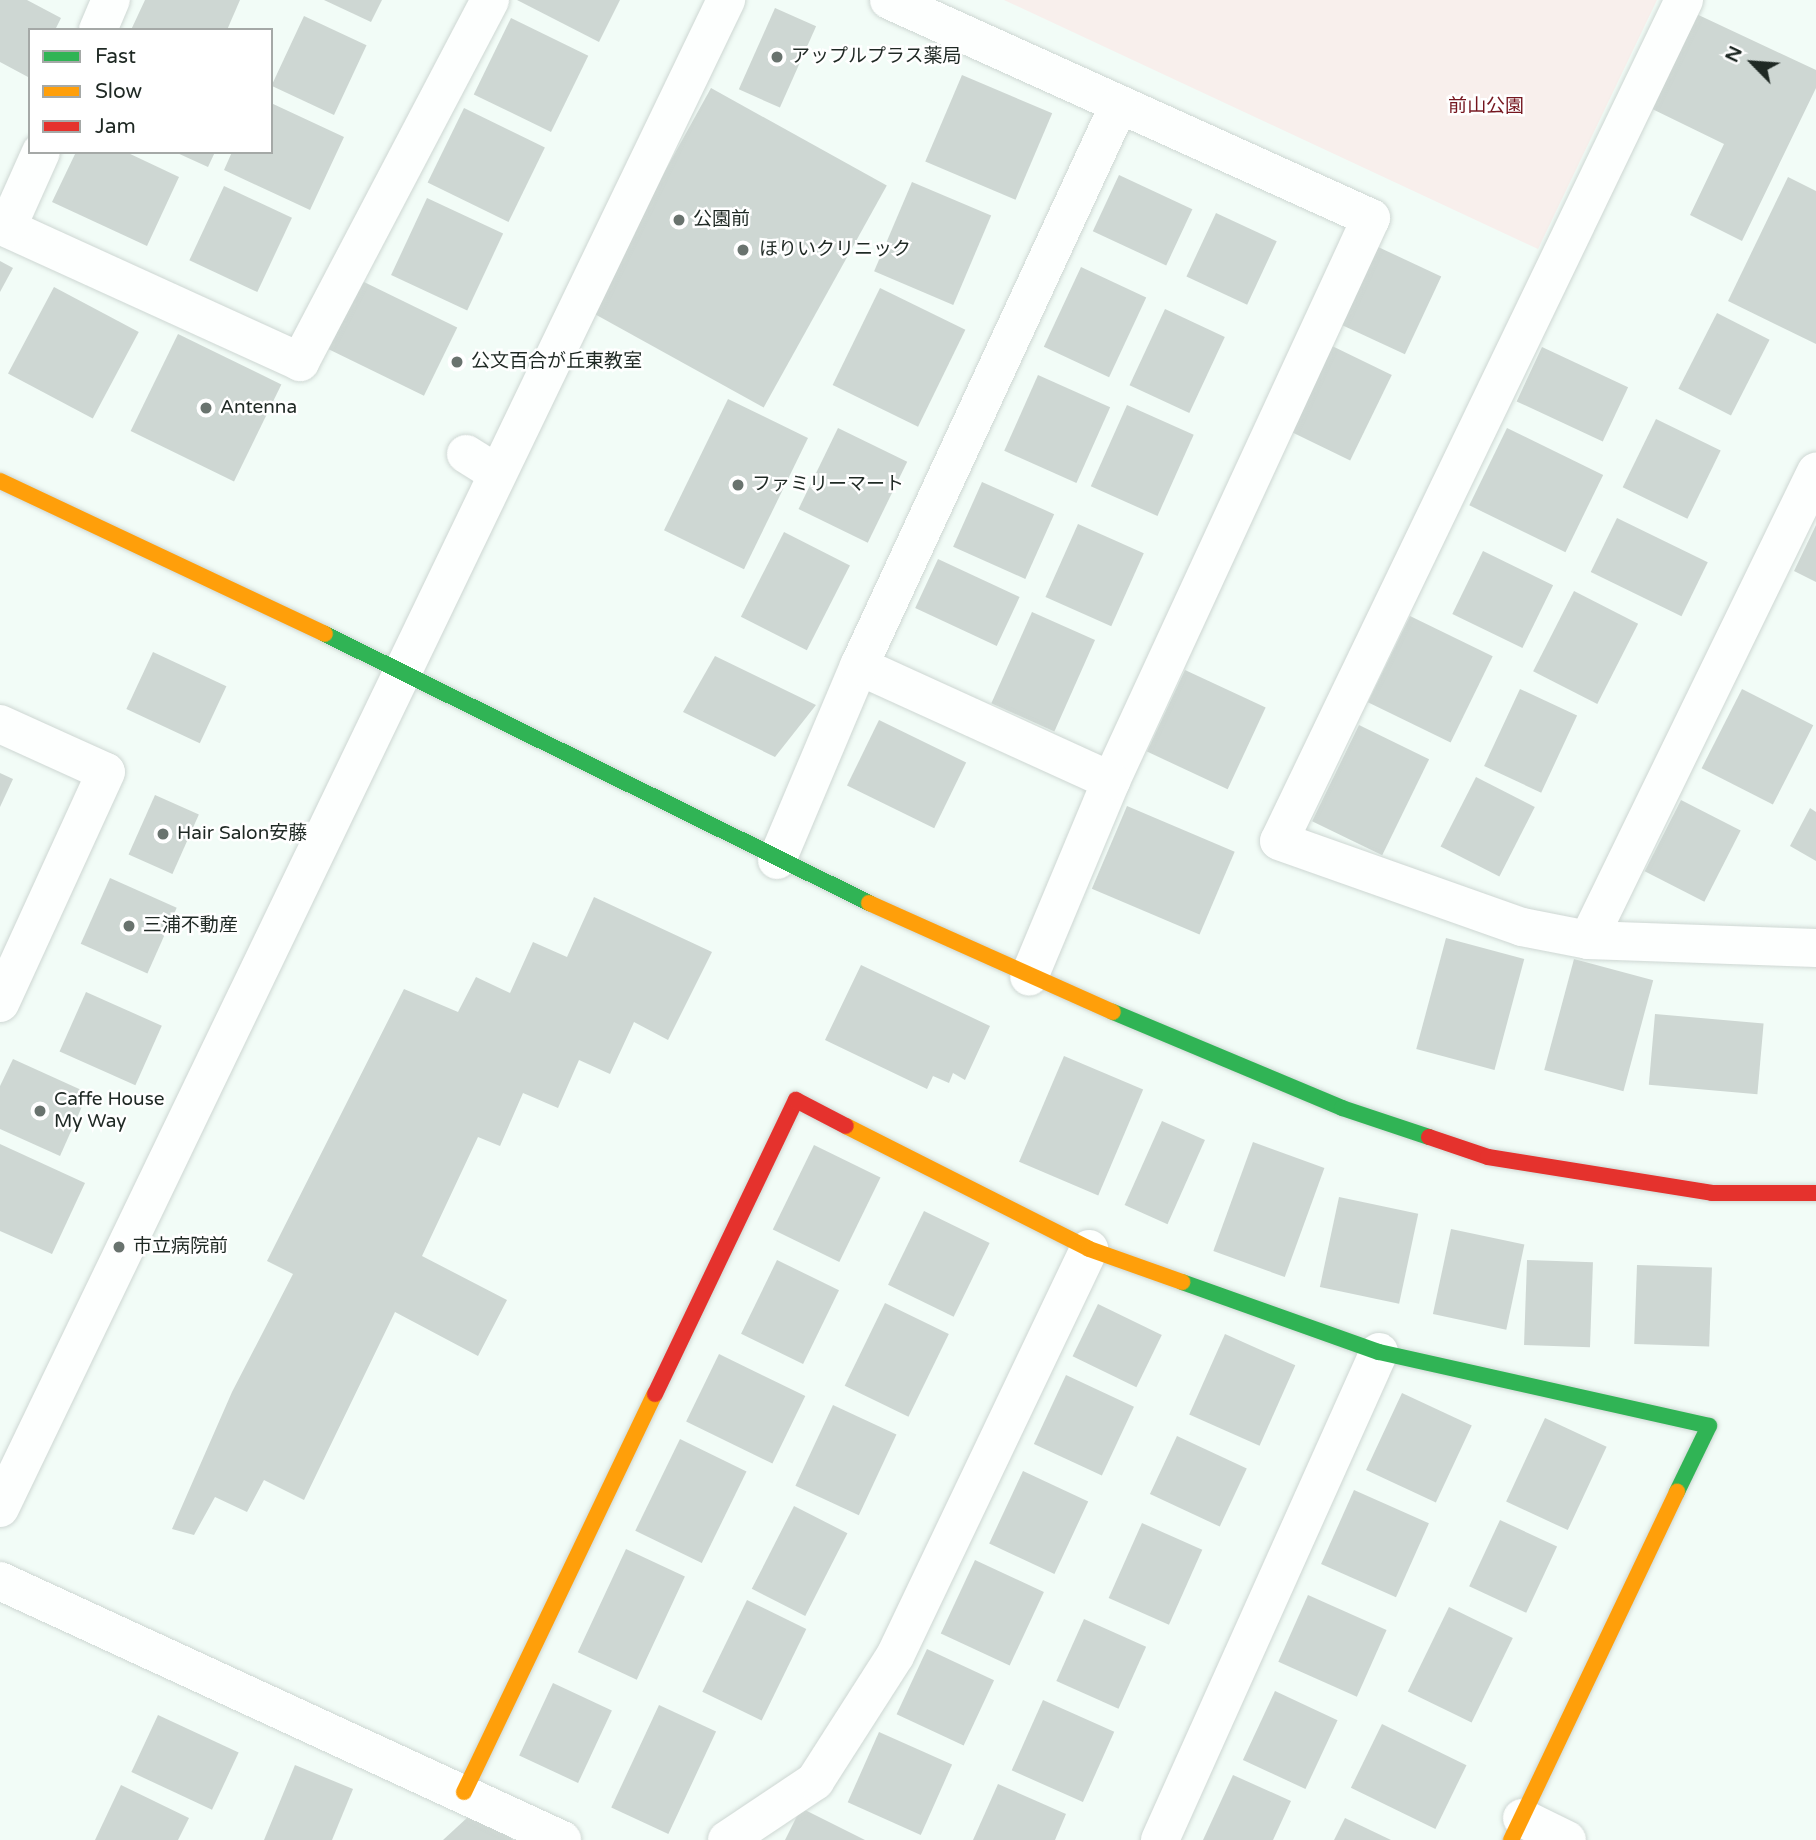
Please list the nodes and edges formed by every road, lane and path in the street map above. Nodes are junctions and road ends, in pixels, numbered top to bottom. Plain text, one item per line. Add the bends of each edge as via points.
1 (111, 0) edge
2 (490, 0) edge
3 (726, 0) edge
4 (889, 0) edge
5 (1684, 0) edge
6 (99, 28) edge
7 (1118, 107) junction
8 (40, 154) edge
9 (3, 226) edge
10 (1816, 472) edge
11 (0, 481) edge
12 (859, 666) junction
13 (403, 671) junction
14 (0, 724) edge
15 (1111, 781) junction
16 (777, 860) junction
17 (1588, 940) junction
18 (1816, 948) edge
19 (1029, 977) junction
20 (0, 1003) edge
21 (1816, 1193) edge
22 (1089, 1249) junction
23 (1380, 1352) junction
24 (0, 1508) edge
25 (0, 1581) edge
26 (464, 1793) junction
27 (1517, 1829) edge
28 (562, 1840) edge
29 (727, 1840) edge
30 (1160, 1840) edge
31 (1567, 1840) edge

1 - 6 street
2 - 9 street via 310,367
3 - 13 street via 481,464
4 - 7 street via 1110,99
5 - 17 street via 1279,841 1522,927
7 - 12 street
7 - 15 street via 1371,218
8 - 9 street
10 - 17 street
11 - 13 street
12 - 15 street
12 - 16 street
13 - 16 street
13 - 24 street
14 - 20 street via 106,772
15 - 19 street
16 - 19 street
17 - 18 street
19 - 21 street via 1342,1108 1488,1157 1712,1193
22 - 23 street
22 - 26 street via 796,1100
22 - 29 street via 895,1656 815,1781
23 - 27 street via 1709,1426
23 - 30 street
25 - 26 street
26 - 28 street
27 - 31 street

